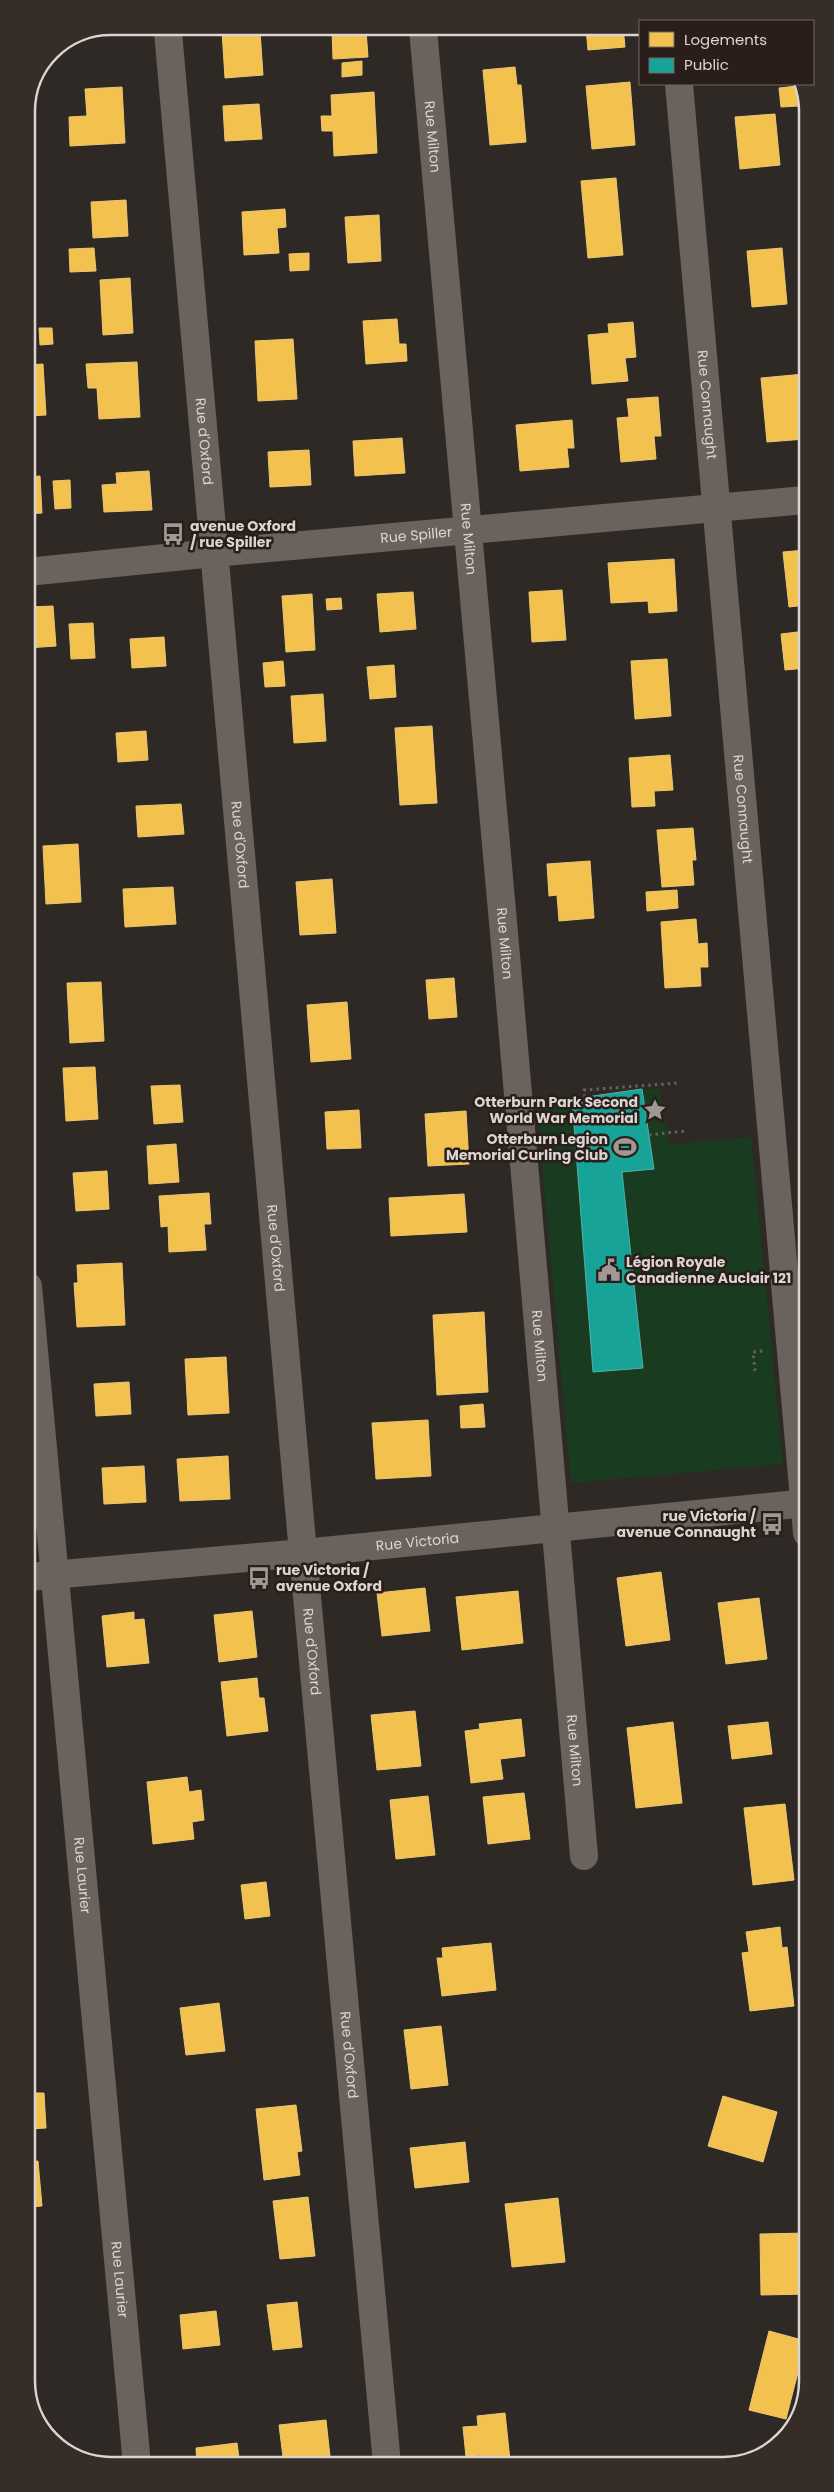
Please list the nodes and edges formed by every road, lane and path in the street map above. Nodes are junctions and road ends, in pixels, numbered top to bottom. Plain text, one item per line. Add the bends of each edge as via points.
1 (168, 35) edge
2 (423, 35) edge
3 (679, 85) edge
4 (799, 501) edge
5 (717, 508) junction
6 (468, 532) junction
7 (214, 553) junction
8 (35, 571) edge
9 (679, 1083) dead end
10 (585, 1097) dead end
11 (685, 1131) dead end
12 (649, 1135) dead end
13 (35, 1358) edge
14 (799, 1436) edge
15 (799, 1505) edge
16 (556, 1528) junction
17 (303, 1553) junction
18 (56, 1575) junction
19 (35, 1576) edge
20 (584, 1856) dead end
21 (135, 2457) edge
22 (386, 2457) edge

1 - 7 street, Rue d'Oxford
2 - 6 street, Rue Milton
3 - 5 street, Rue Connaught
4 - 5 street, Rue Spiller
5 - 6 street, Rue Spiller
5 - 14 street, Rue Connaught
6 - 7 street, Rue Spiller
6 - 16 street, Rue Milton
7 - 8 street, Rue Spiller
7 - 17 street, Rue d'Oxford
9 - 10 path via 584,1090
11 - 12 path
13 - 18 street, Rue Laurier
15 - 16 street, Rue Victoria
16 - 17 street, Rue Victoria
16 - 20 street, Rue Milton
17 - 18 street, Rue Victoria
17 - 22 street, Rue d'Oxford
18 - 19 street, Rue Victoria
18 - 21 street, Rue Laurier

